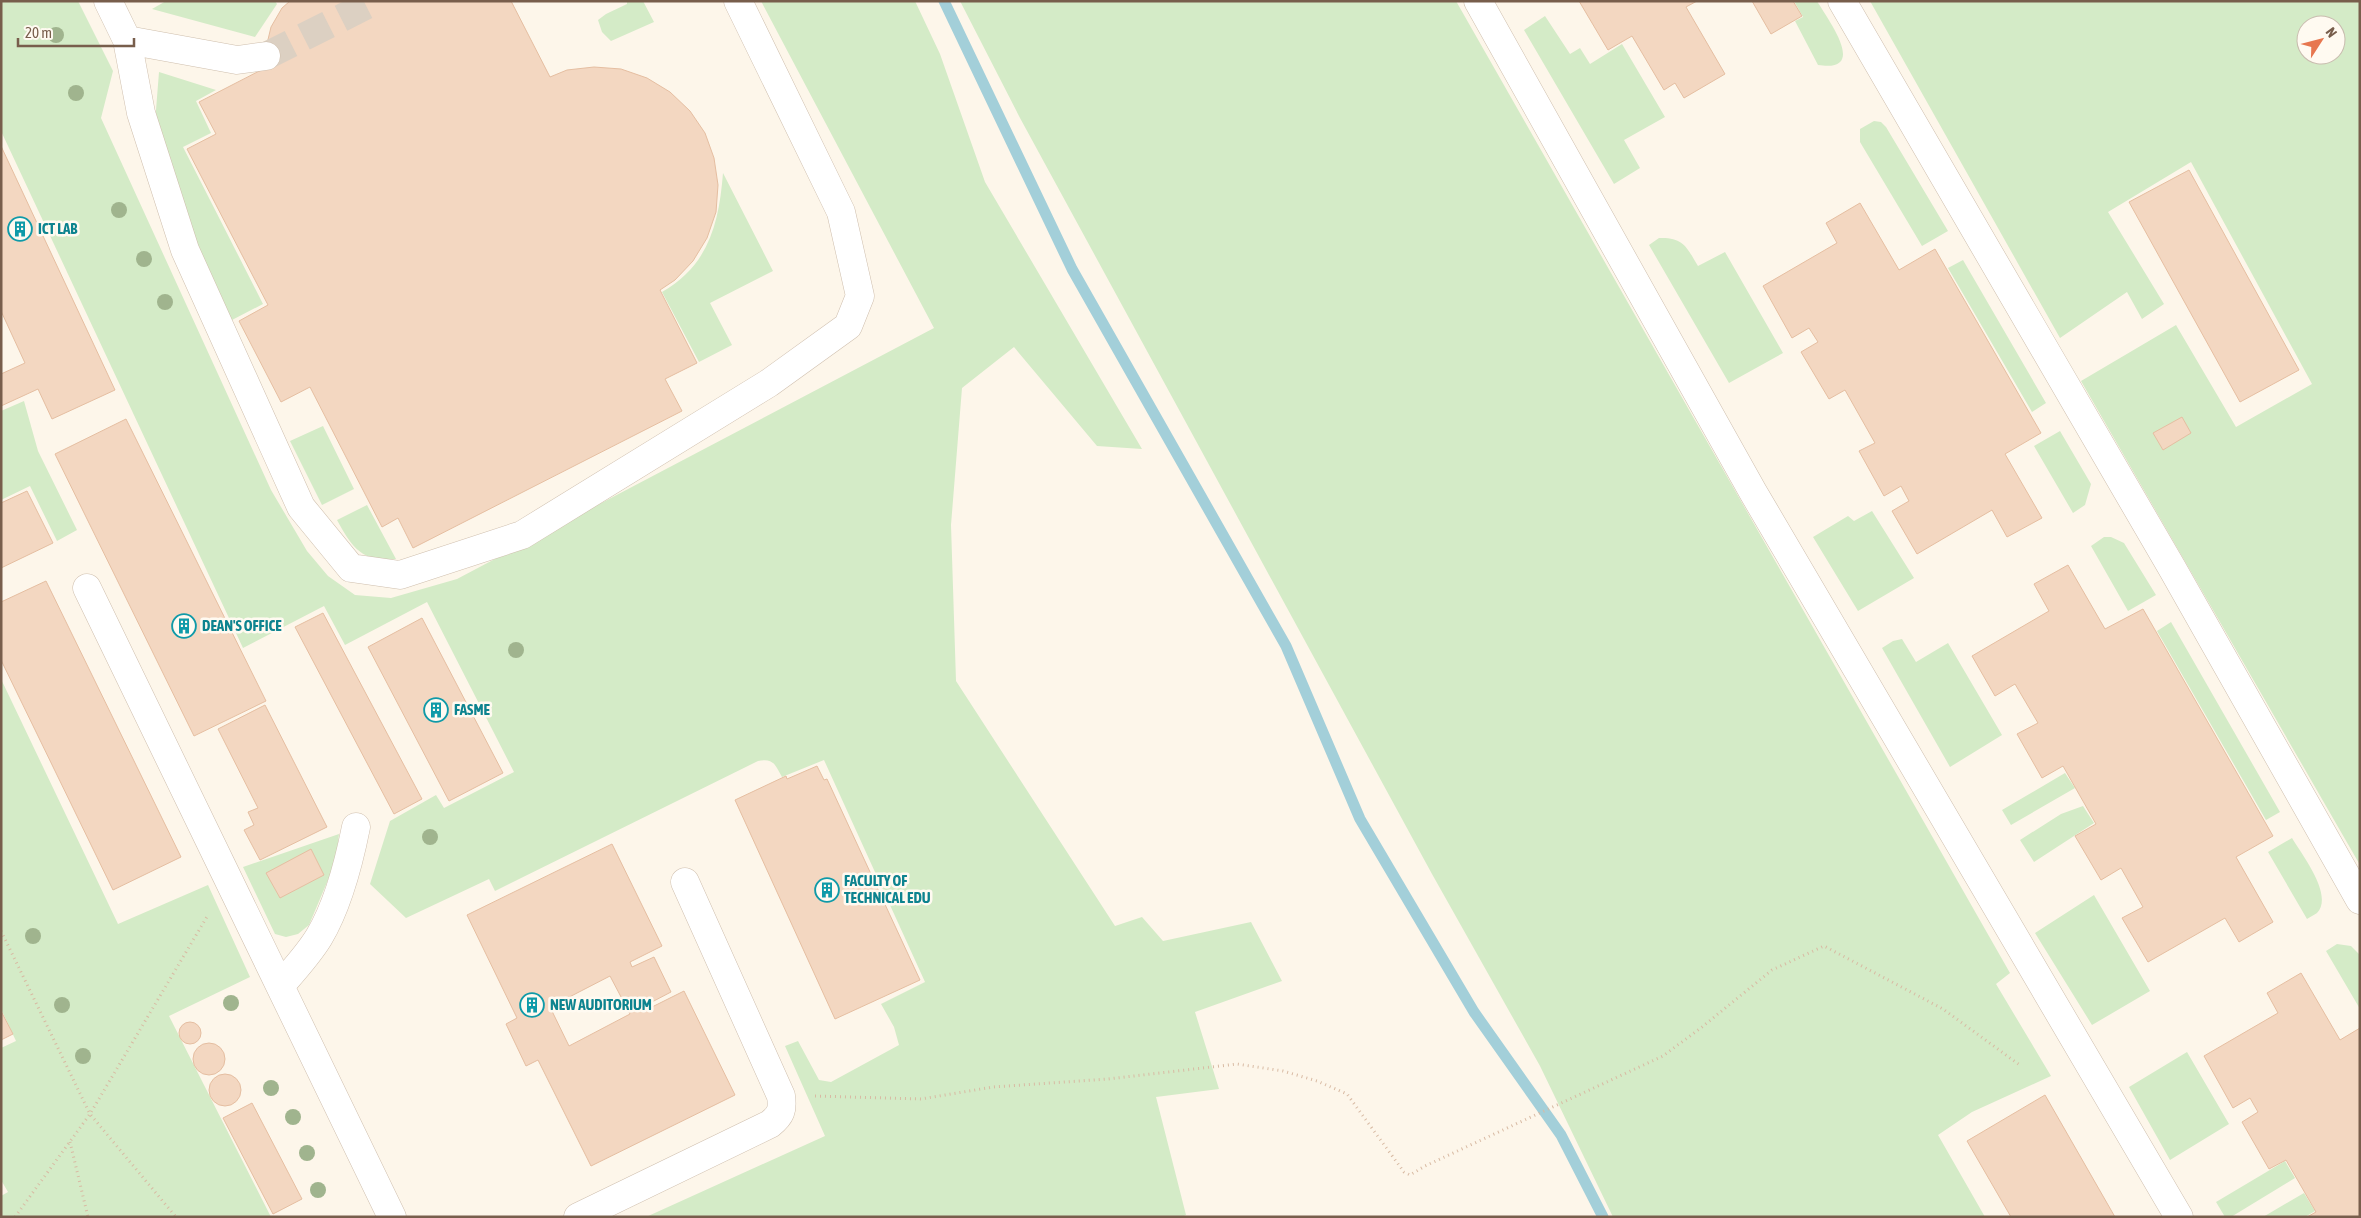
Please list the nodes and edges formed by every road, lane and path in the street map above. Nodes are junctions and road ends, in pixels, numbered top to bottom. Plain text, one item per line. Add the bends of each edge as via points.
1 (108, 1) edge
2 (738, 1) edge
3 (1478, 1) edge
4 (1842, 1) edge
5 (127, 40) junction
6 (266, 56) tunnel mouth
7 (87, 588) dead end
8 (356, 827) dead end
9 (228, 880) junction
10 (685, 882) dead end
11 (2360, 900) edge
12 (1, 931) edge
13 (280, 986) junction
14 (2021, 1066) dead end
15 (781, 1096) junction
16 (90, 1114) junction
17 (70, 1141) junction
18 (385, 1214) edge
19 (15, 1217) edge
20 (88, 1217) edge
21 (176, 1217) edge
22 (578, 1217) edge
23 (2179, 1217) edge

1 - 5 street
2 - 5 street via 841,212 860,296 848,326 769,383 522,535 400,575 351,568 301,507 185,250 141,112
3 - 23 street via 1753,492
4 - 11 street via 2172,568
5 - 6 street via 237,60
7 - 9 street
8 - 13 street via 348,869 320,936
9 - 13 street
9 - 16 path
10 - 15 street
12 - 16 path
13 - 18 street
14 - 15 path via 1943,1009 1824,946 1772,970 1663,1056 1410,1175 1404,1172 1347,1094 1284,1071 1237,1064 1108,1079 993,1087 921,1099
15 - 22 street via 783,1108 770,1124
16 - 17 path
16 - 21 path
17 - 19 path
17 - 20 path

